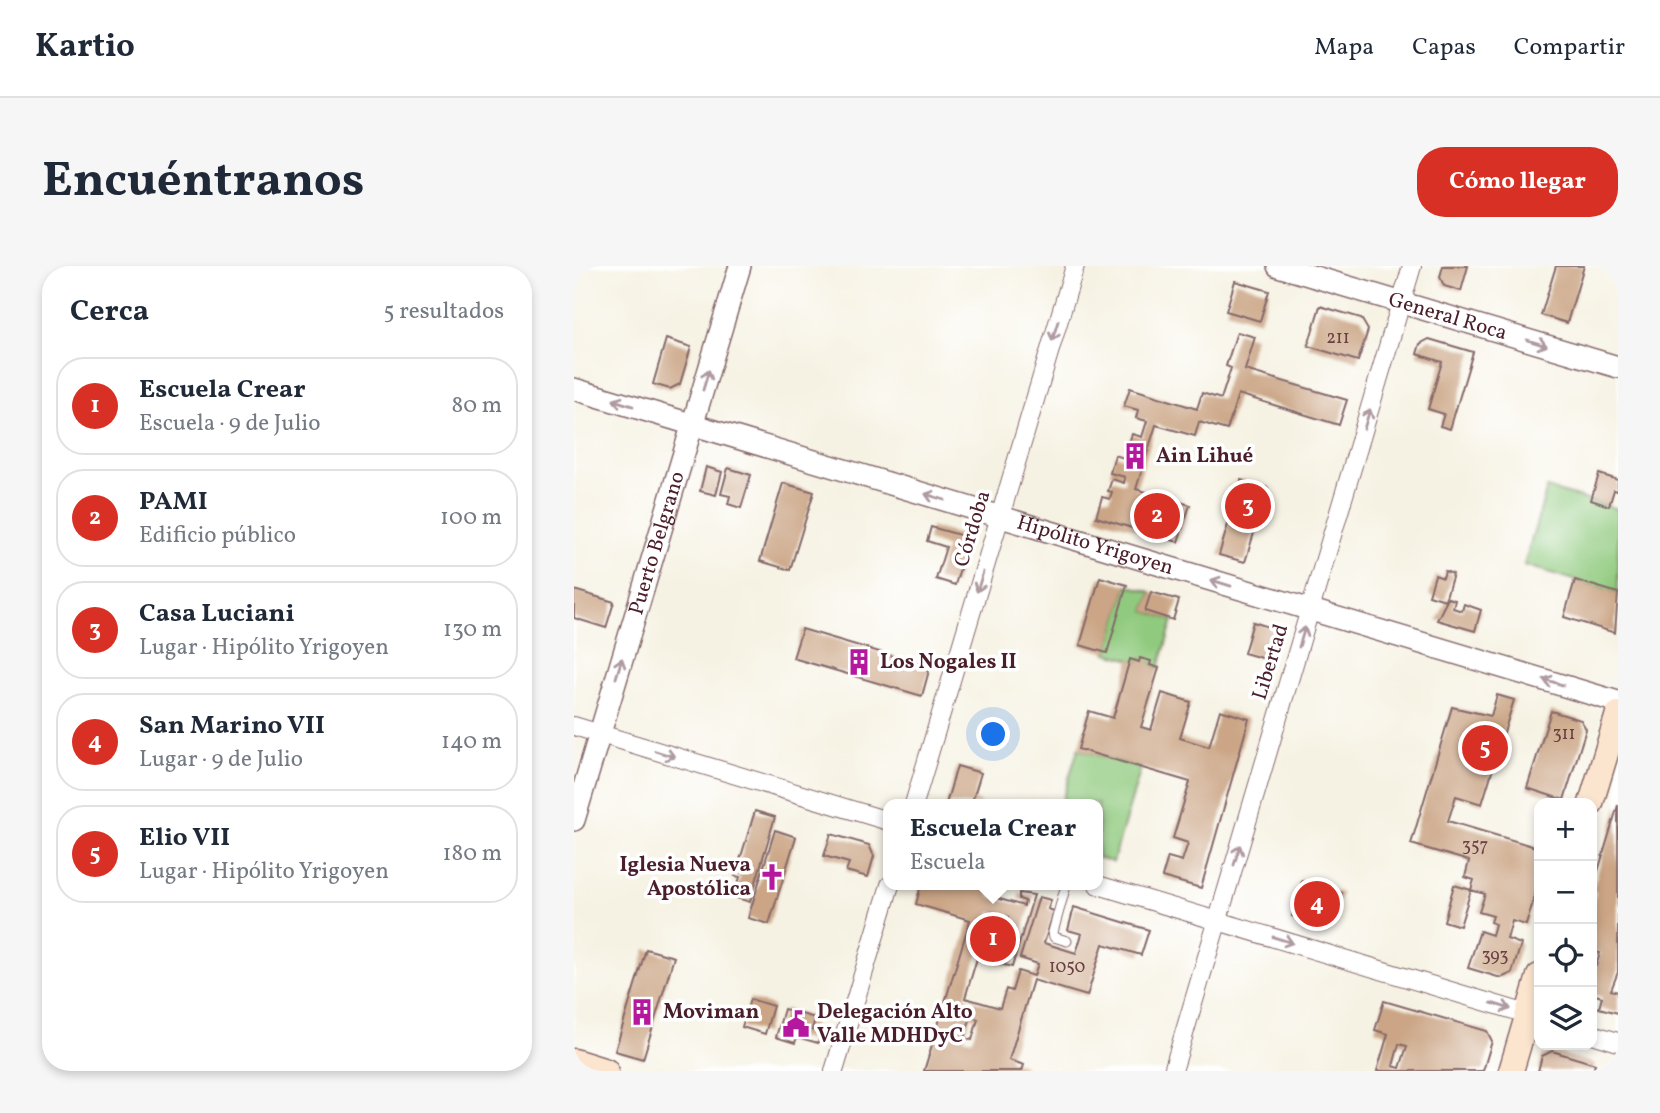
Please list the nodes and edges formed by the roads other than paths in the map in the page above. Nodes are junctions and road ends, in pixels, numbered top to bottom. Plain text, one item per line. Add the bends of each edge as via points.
1 (740, 266) edge
2 (1075, 266) edge
3 (1278, 266) edge
4 (1412, 266) edge
5 (1402, 303) junction
6 (1618, 367) edge
7 (574, 388) edge
8 (692, 424) junction
9 (1000, 516) junction
10 (1310, 610) junction
11 (1618, 702) edge
12 (1618, 714) edge
13 (574, 726) edge
14 (600, 734) junction
15 (1593, 798) edge
16 (915, 799) edge
17 (883, 819) edge
18 (574, 820) edge
19 (1103, 886) edge
20 (888, 890) edge
21 (1065, 890) edge
22 (1217, 921) junction
23 (1067, 941) dead end
24 (1534, 1016) edge
25 (1597, 1036) edge
26 (1618, 1042) edge
27 (574, 1061) edge
28 (606, 1071) edge
29 (834, 1071) edge
30 (1173, 1071) edge
31 (1511, 1071) edge

8 -> 1 street, Puerto Belgrano
2 -> 9 street, Córdoba
3 - 5 street, General Roca
4 - 5 street, Libertad
5 -> 6 street, General Roca
10 -> 5 street, Libertad
8 -> 7 street, Hipólito Yrigoyen
9 -> 8 street, Hipólito Yrigoyen
14 -> 8 street, Puerto Belgrano
10 -> 9 street, Hipólito Yrigoyen
9 -> 16 street, Córdoba
11 -> 10 street, Hipólito Yrigoyen
22 -> 10 street, Libertad
12 - 15 main road
13 - 14 street
14 -> 17 street
14 - 18 street, Puerto Belgrano
19 - 22 street
20 - 29 street
21 - 23 lane via 1053,932
22 -> 24 street
22 - 30 street, Libertad
24 - 31 main road
25 - 26 street
27 - 28 main road

